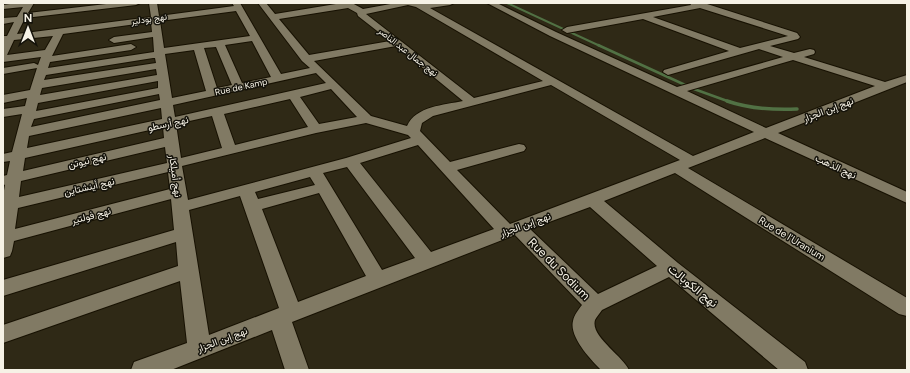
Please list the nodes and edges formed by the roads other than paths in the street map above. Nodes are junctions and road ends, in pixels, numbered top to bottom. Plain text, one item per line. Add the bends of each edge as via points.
1 (136, 3) edge
2 (308, 3) edge
3 (450, 3) edge
4 (491, 3) edge
5 (348, 4) edge
6 (698, 4) edge
7 (100, 5) edge
8 (238, 6) edge
9 (287, 6) dead end
10 (3, 7) edge
11 (71, 7) edge
12 (196, 7) dead end
13 (422, 8) junction
14 (268, 9) edge
15 (25, 11) edge
16 (362, 12) junction
17 (3, 13) edge
18 (644, 16) junction
19 (3, 21) edge
20 (62, 25) junction
21 (567, 30) dead end
22 (90, 36) dead end
23 (255, 38) junction
24 (6, 41) edge
25 (219, 43) junction
26 (397, 43) junction
27 (158, 45) edge
28 (198, 46) junction
29 (760, 46) junction
30 (738, 51) junction
31 (810, 52) dead end
32 (795, 57) junction
33 (3, 59) edge
34 (306, 59) junction
35 (316, 70) junction
36 (3, 71) edge
37 (668, 72) dead end
38 (907, 78) edge
39 (278, 79) junction
40 (39, 80) junction
41 (551, 82) junction
42 (333, 85) junction
43 (885, 86) junction
44 (239, 88) junction
45 (675, 91) junction
46 (213, 93) junction
47 (293, 95) junction
48 (3, 99) edge
49 (472, 102) junction
50 (217, 112) junction
51 (3, 113) edge
52 (366, 119) junction
53 (169, 122) junction
54 (316, 129) junction
55 (766, 132) junction
56 (24, 133) junction
57 (417, 136) junction
58 (171, 141) junction
59 (519, 148) dead end
60 (230, 150) junction
61 (18, 155) junction
62 (3, 158) edge
63 (351, 161) junction
64 (684, 164) junction
65 (174, 165) junction
66 (447, 168) junction
67 (314, 171) junction
68 (8, 179) edge
69 (324, 187) junction
70 (249, 197) junction
71 (907, 198) edge
72 (179, 200) junction
73 (592, 200) junction
74 (6, 205) edge
75 (511, 229) junction
76 (184, 233) junction
77 (4, 242) edge
78 (426, 261) junction
79 (671, 268) junction
80 (189, 270) junction
81 (378, 280) junction
82 (3, 288) edge
83 (594, 304) junction
84 (907, 308) edge
85 (285, 315) junction
86 (3, 334) edge
87 (199, 348) junction
88 (143, 370) edge
89 (297, 370) edge
90 (617, 370) edge
91 (796, 370) edge

1 - 7 street
2 - 9 street
3 - 13 street
4 - 45 street, نهج الذهب
5 - 14 street
5 - 16 street, نهج جمال عبد الناصر
6 - 18 street
6 - 29 street via 794,34 795,37
7 - 11 street
8 - 23 street
8 - 27 street, نهج بودلير
10 - 15 street
11 - 15 street
11 - 20 street
12 - 27 street
13 - 16 street via 408,3
13 - 41 street, Rue de l'Uranium
14 - 34 street
15 - 17 street
15 - 19 street
15 - 24 street
16 - 26 street, نهج جمال عبد الناصر via 361,14
18 - 21 street
18 - 30 street
20 - 24 street
20 - 27 street, نهج بودلير
20 - 27 street
20 - 40 street
22 - 27 street
23 - 25 street
23 - 39 street
25 - 28 street
25 - 44 street
26 - 34 street
26 - 49 street, نهج جمال عبد الناصر
27 - 28 street
27 - 40 street
27 - 40 street
27 - 40 street
27 - 40 street via 69,46
27 - 46 street, Rue de Kamp
27 - 53 street, نهج أميلكار
27 - 56 street
28 - 46 street
29 - 30 street
29 - 32 street
30 - 37 street
31 - 32 street
32 - 43 street
32 - 45 street
33 - 40 street
34 - 35 street
35 - 39 street, Rue de Kamp
35 - 42 street
36 - 40 street
38 - 43 street, نهج إبن الجزار
39 - 44 street, Rue de Kamp
40 - 48 street
40 - 51 street
40 - 56 street
41 - 49 street
41 - 64 street, Rue de l'Uranium
42 - 47 street, نهج أرسطو
42 - 52 street
43 - 55 street, نهج إبن الجزار
44 - 46 street, Rue de Kamp
45 - 55 street, نهج الذهب
47 - 50 street, نهج أرسطو
47 - 54 street
49 - 57 street via 428,113 418,119 414,124
50 - 53 street, نهج أرسطو
50 - 60 street
52 - 54 street, نهج أينشتاين
52 - 57 street
53 - 58 street, نهج أميلكار
53 - 61 street, نهج أرسطو
54 - 60 street, نهج أينشتاين
55 - 64 street, نهج إبن الجزار
55 - 71 street, نهج الذهب
56 - 61 street
57 - 63 street
57 - 66 street, Rue du Sodium
58 - 65 street, نهج أميلكار
58 - 68 street, نهج نيوتن
59 - 66 street
60 - 65 street, نهج أينشتاين
61 - 62 street, نهج أرسطو
61 - 68 street
63 - 67 street
63 - 78 street
64 - 73 street, نهج إبن الجزار
64 - 84 street, Rue de l'Uranium
65 - 72 street, نهج أميلكار
65 - 74 street, نهج أينشتاين
66 - 75 street, Rue du Sodium
67 - 69 street
67 - 70 street
68 - 74 street
69 - 70 street
69 - 81 street
70 - 72 street, نهج فولتير
70 - 85 street
72 - 76 street, نهج أميلكار
72 - 77 street, نهج فولتير
73 - 75 street, نهج إبن الجزار
73 - 79 street, نهج الكوبالت
74 - 77 street
75 - 78 street, نهج إبن الجزار
75 - 83 street, Rue du Sodium
76 - 80 street, نهج أميلكار
76 - 82 street
78 - 81 street, نهج إبن الجزار
79 - 83 street
79 - 91 street, نهج الكوبالت
80 - 86 street
80 - 87 street, نهج أميلكار
81 - 85 street, نهج إبن الجزار
83 - 90 street, Rue du Sodium via 584,321 584,330 590,341
85 - 87 street, نهج إبن الجزار
85 - 89 street
87 - 88 street, نهج إبن الجزار

